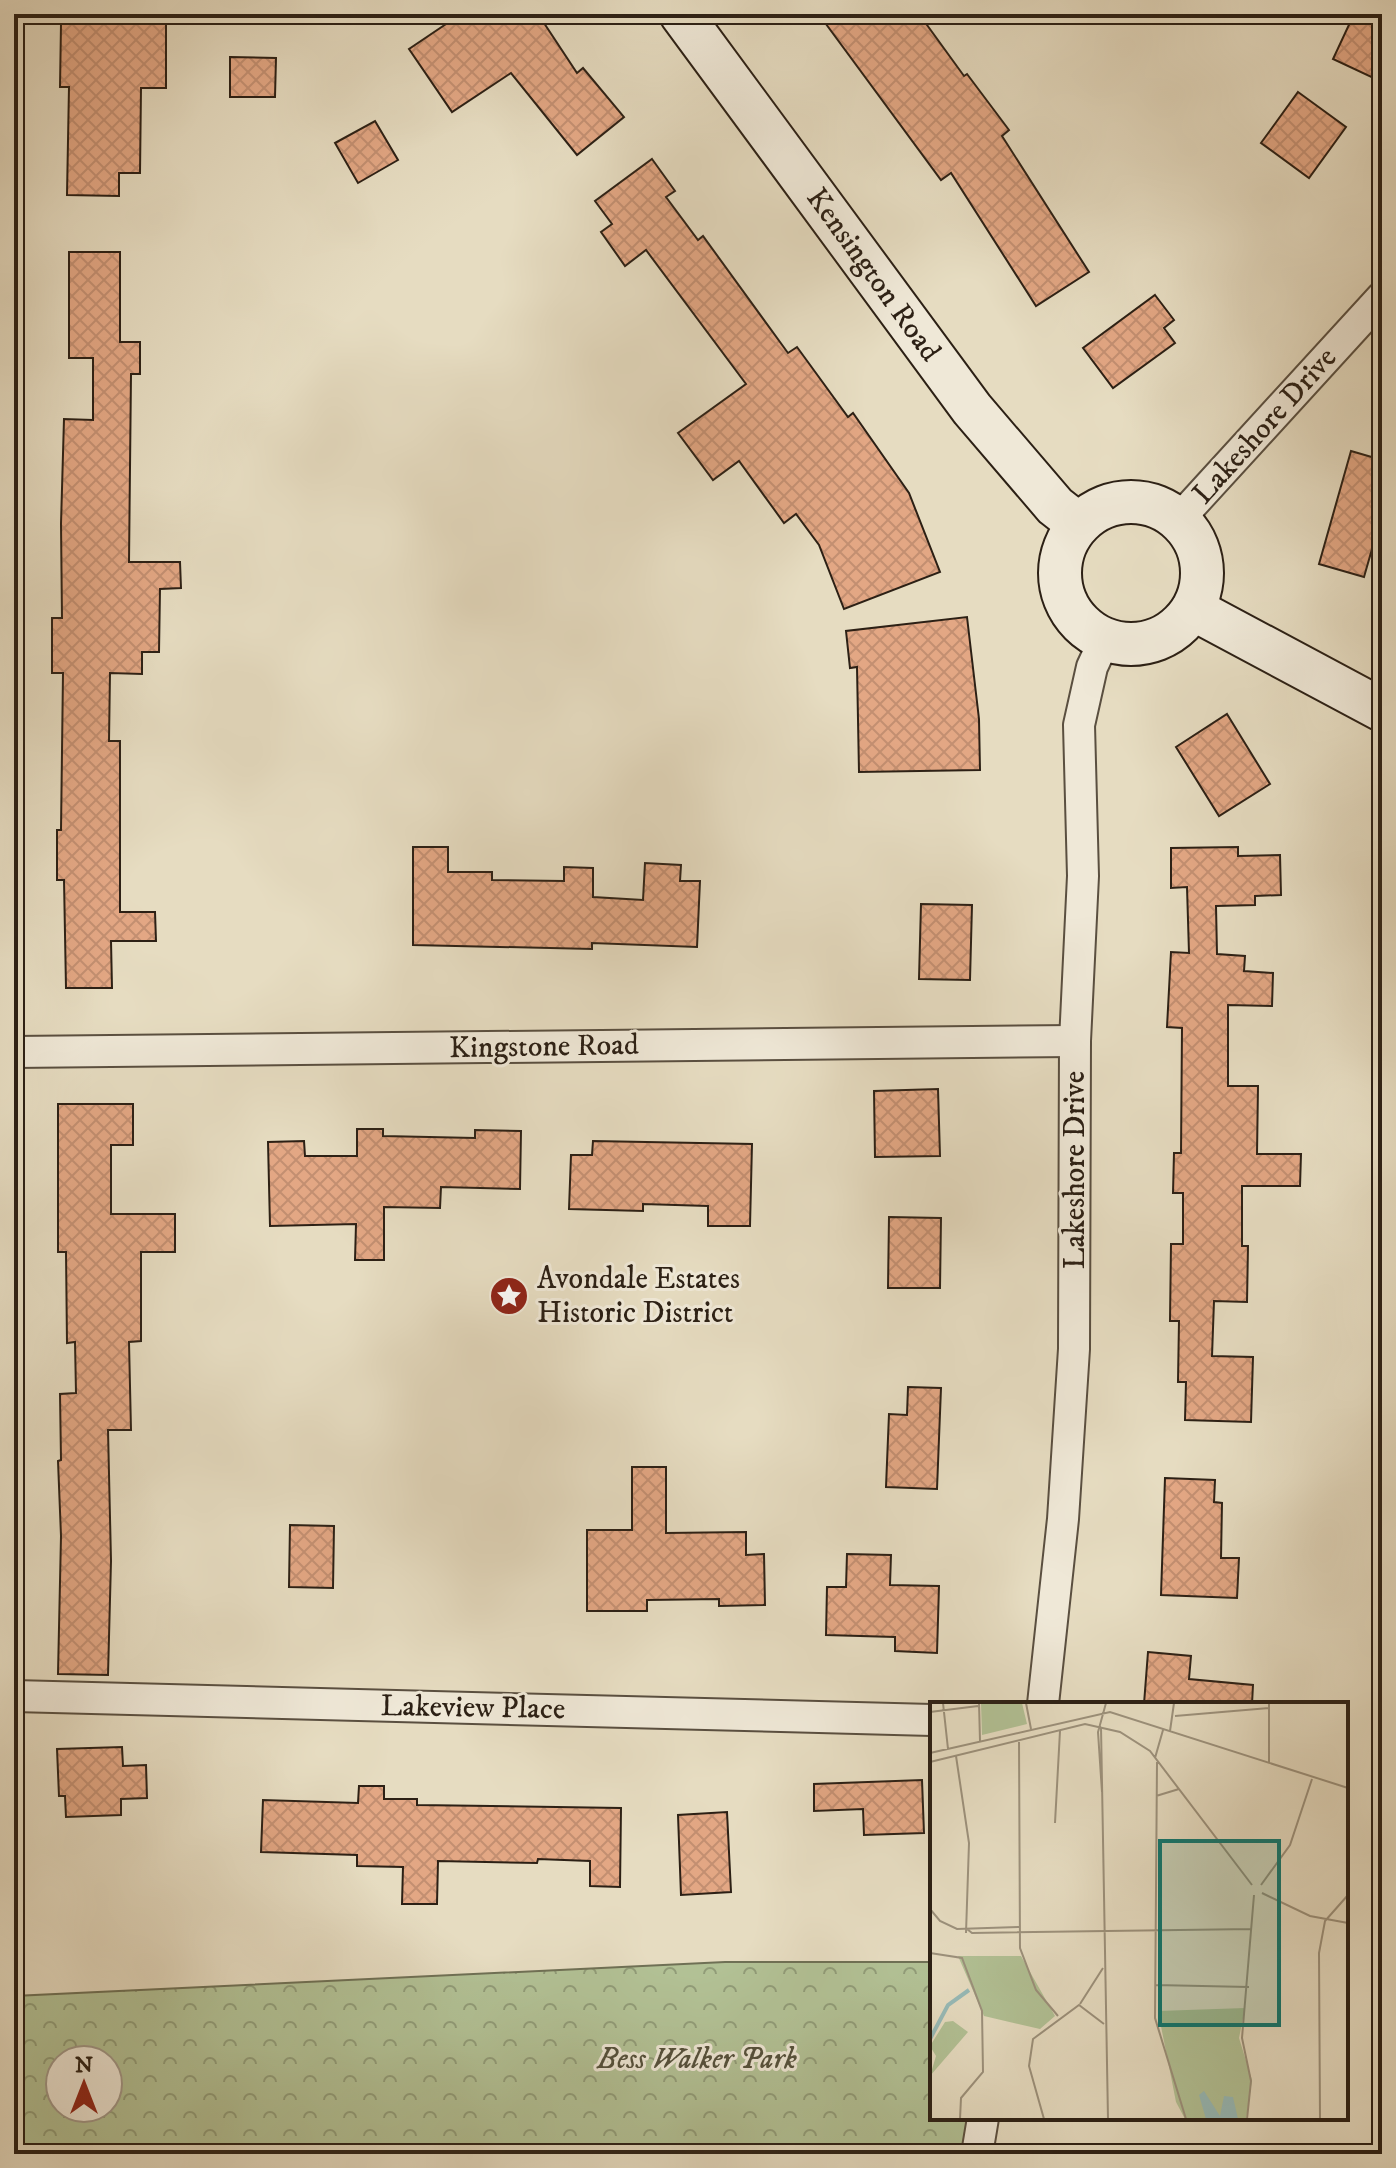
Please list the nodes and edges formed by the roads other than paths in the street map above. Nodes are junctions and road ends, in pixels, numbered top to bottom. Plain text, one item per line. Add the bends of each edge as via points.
1 (681, 14) edge
2 (1382, 297) edge
3 (1179, 519) junction
4 (1078, 524) junction
5 (1193, 609) junction
6 (1105, 639) junction
7 (1382, 710) edge
8 (1075, 1041) junction
9 (14, 1052) edge
10 (14, 1696) edge
11 (1043, 1702) edge
12 (930, 1720) edge
13 (983, 2120) edge
14 (977, 2154) edge

1 - 4 street, Kensington Road via 972,409 1055,506
2 - 3 street, Lakeshore Drive
3 - 4 street via 1161,507 1117,502
3 - 5 street via 1195,538 1203,562 1202,587
4 - 6 street via 1060,566 1061,589 1077,619
5 - 6 street via 1181,625 1155,640 1125,644
5 - 7 street
6 - 8 street, Lakeshore Drive via 1092,667 1079,725 1083,876
8 - 9 street, Kingstone Road
8 - 11 street, Lakeshore Drive via 1074,1349
10 - 12 street, Lakeview Place
13 - 14 street

